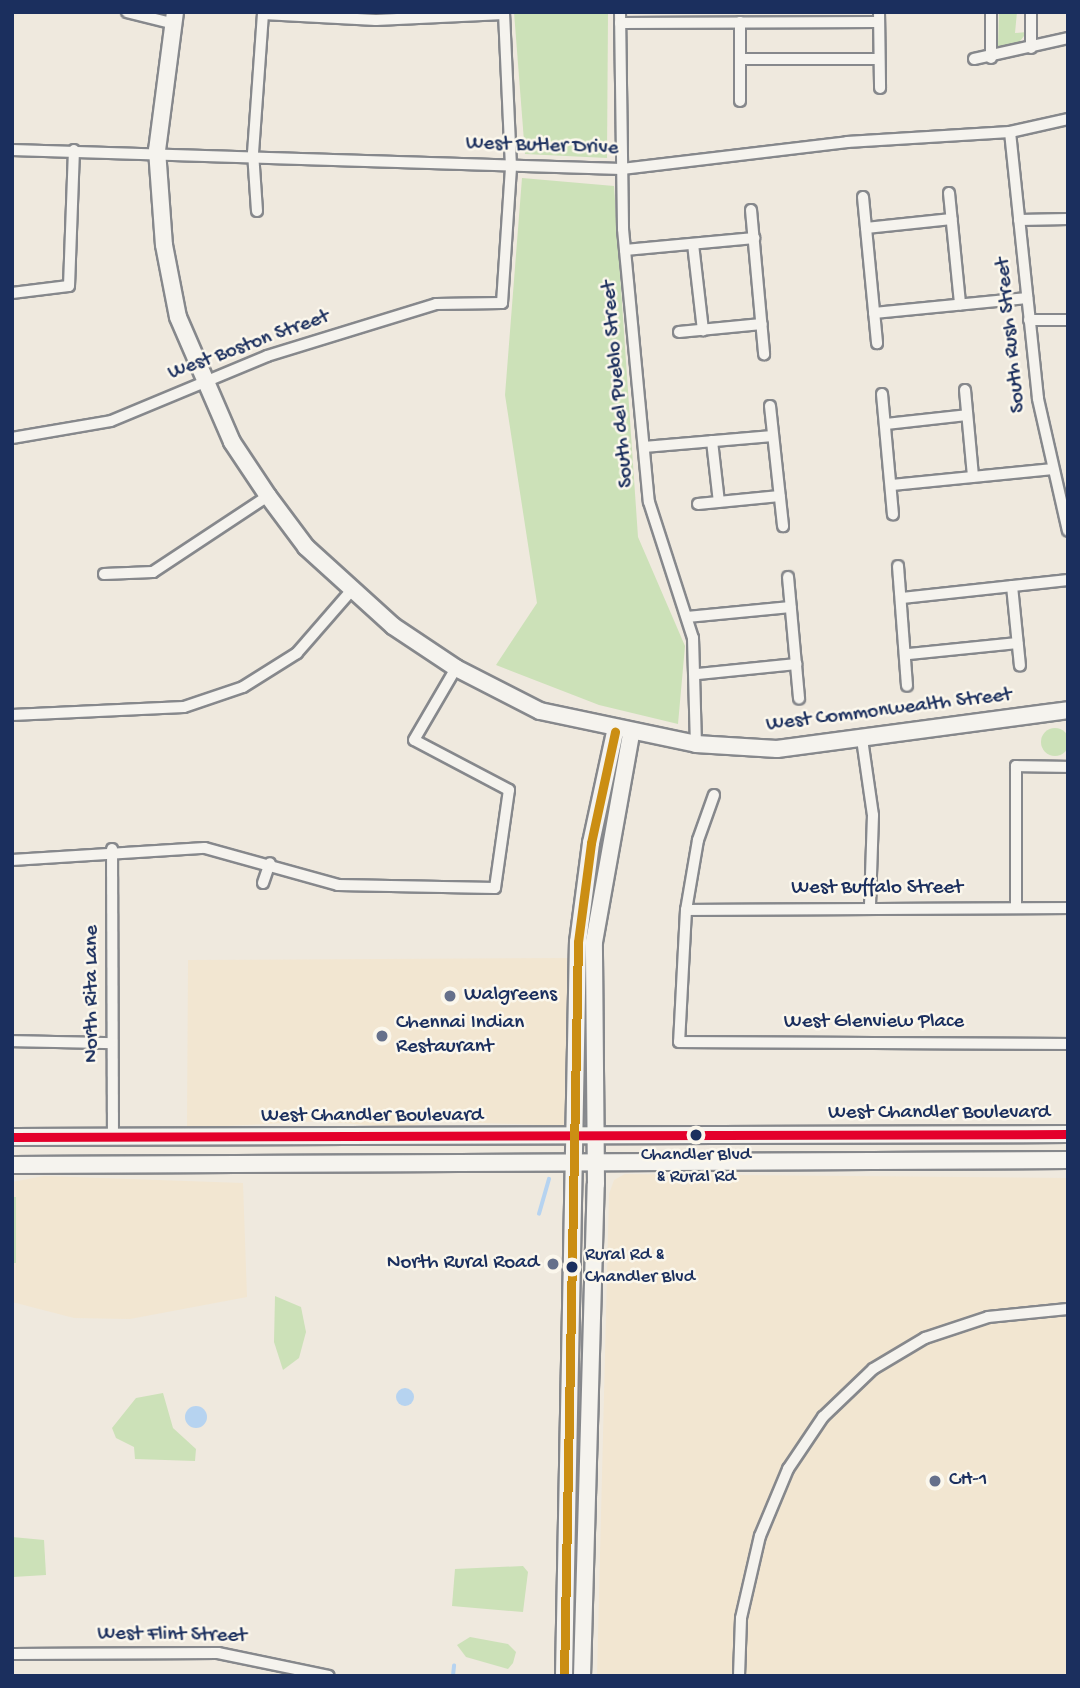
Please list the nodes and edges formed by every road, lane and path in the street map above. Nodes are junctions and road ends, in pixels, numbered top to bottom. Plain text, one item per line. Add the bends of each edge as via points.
1 (127, 12) edge
2 (991, 12) edge
3 (1031, 12) edge
4 (504, 13) edge
5 (879, 17) edge
6 (173, 18) edge
7 (620, 18) edge
8 (740, 23) junction
9 (1068, 38) edge
10 (1031, 48) junction
11 (991, 58) junction
12 (740, 59) junction
13 (879, 59) junction
14 (974, 59) dead end
15 (880, 88) dead end
16 (740, 101) dead end
17 (1068, 119) edge
18 (1010, 132) junction
19 (12, 150) edge
20 (74, 150) junction
21 (157, 150) junction
22 (253, 153) junction
23 (511, 167) junction
24 (622, 169) junction
25 (949, 193) dead end
26 (863, 198) dead end
27 (751, 210) dead end
28 (257, 211) dead end
29 (952, 219) junction
30 (1068, 219) edge
31 (1019, 220) junction
32 (866, 228) junction
33 (754, 238) junction
34 (693, 244) junction
35 (625, 250) junction
36 (12, 293) edge
37 (1027, 298) junction
38 (960, 304) junction
39 (874, 313) junction
40 (1029, 320) junction
41 (1068, 320) edge
42 (762, 324) junction
43 (703, 330) junction
44 (679, 332) dead end
45 (877, 343) dead end
46 (764, 354) dead end
47 (203, 382) junction
48 (965, 390) dead end
49 (882, 394) dead end
50 (770, 406) dead end
51 (967, 415) junction
52 (886, 424) junction
53 (773, 436) junction
54 (12, 438) edge
55 (712, 441) junction
56 (644, 447) junction
57 (1053, 469) junction
58 (973, 477) junction
59 (892, 485) junction
60 (268, 496) junction
61 (779, 496) junction
62 (719, 502) junction
63 (698, 504) dead end
64 (1065, 508) edge
65 (893, 516) dead end
66 (783, 526) dead end
67 (1068, 531) edge
68 (898, 566) dead end
69 (104, 574) dead end
70 (788, 577) dead end
71 (1068, 580) edge
72 (1012, 586) junction
73 (351, 592) junction
74 (902, 598) junction
75 (790, 607) junction
76 (687, 617) junction
77 (1017, 643) junction
78 (909, 654) junction
79 (796, 664) junction
80 (1020, 666) dead end
81 (456, 668) junction
82 (698, 674) junction
83 (907, 686) dead end
84 (800, 699) dead end
85 (1068, 710) edge
86 (12, 715) edge
87 (623, 734) junction
88 (862, 739) junction
89 (695, 744) junction
90 (1068, 767) edge
91 (714, 795) dead end
92 (112, 849) junction
93 (12, 860) edge
94 (270, 863) junction
95 (263, 883) dead end
96 (870, 907) junction
97 (1016, 907) junction
98 (1068, 908) edge
99 (686, 910) junction
100 (577, 980) junction
101 (593, 980) junction
102 (12, 1041) edge
103 (111, 1043) junction
104 (1068, 1044) edge
105 (1068, 1134) edge
106 (12, 1138) edge
107 (113, 1138) junction
108 (257, 1138) junction
109 (577, 1139) junction
110 (596, 1139) junction
111 (1068, 1160) edge
112 (596, 1163) junction
113 (256, 1164) junction
114 (577, 1164) junction
115 (12, 1165) edge
116 (1068, 1309) edge
117 (12, 1654) edge
118 (329, 1676) edge
119 (564, 1676) edge
120 (582, 1676) edge
121 (739, 1676) edge

1 - 6 street
2 - 11 street
3 - 10 street
4 - 22 street via 376,20 263,13
4 - 23 street
5 - 8 street
5 - 13 street
6 - 21 main road, West Commonwealth Street
7 - 8 street
7 - 24 street, South del Pueblo Street
8 - 12 street
9 - 10 street
10 - 11 street
11 - 14 street
12 - 13 street
12 - 16 street
13 - 15 street
17 - 18 street, West Butler Drive
18 - 24 street, West Butler Drive via 847,142
18 - 31 street, South Rush Street
19 - 20 street, West Butler Drive
20 - 21 street, West Butler Drive
20 - 36 street via 69,286
21 - 22 street, West Butler Drive
21 - 47 main road, West Commonwealth Street via 167,259 178,317
22 - 23 street, West Butler Drive
22 - 28 street
23 - 24 street, West Butler Drive
23 - 47 street, West Boston Street via 502,303 436,304
24 - 35 street, South del Pueblo Street
25 - 29 street
26 - 32 street
27 - 33 street
29 - 32 street
29 - 38 street
30 - 31 street
31 - 37 street, South Rush Street
32 - 39 street
33 - 34 street
33 - 42 street
34 - 35 street
34 - 43 street
35 - 56 street, South del Pueblo Street
37 - 38 street
37 - 40 street, South Rush Street
38 - 39 street
39 - 45 street
40 - 41 street
40 - 57 street, South Rush Street
42 - 43 street
42 - 46 street
43 - 44 street
47 - 54 street, West Boston Street via 111,421
47 - 60 main road, West Commonwealth Street
48 - 51 street
49 - 52 street
50 - 53 street
51 - 52 street
51 - 58 street
52 - 59 street
53 - 55 street
53 - 61 street
55 - 56 street
55 - 62 street
56 - 76 street, South del Pueblo Street via 655,527
57 - 58 street
57 - 64 street, South Rush Street
58 - 59 street
59 - 65 street
60 - 69 street via 153,572
60 - 73 main road, West Commonwealth Street
61 - 62 street
61 - 66 street
62 - 63 street
64 - 67 street, South Rush Street
68 - 74 street
70 - 75 street
71 - 72 street
72 - 74 street
72 - 77 street
73 - 81 main road, West Commonwealth Street
73 - 86 street via 297,653 243,687 184,707
74 - 78 street
75 - 76 street
75 - 79 street
76 - 82 street, South del Pueblo Street
77 - 78 street
77 - 80 street
78 - 83 street
79 - 82 street
79 - 84 street
81 - 87 main road, West Commonwealth Street via 540,711
81 - 94 street via 414,740 509,790 495,888 368,888
82 - 89 street, South del Pueblo Street
85 - 88 main road, West Commonwealth Street
87 - 89 main road, West Commonwealth Street
87 - 100 main road via 591,843
87 - 101 main road via 598,899
88 - 89 main road, West Commonwealth Street via 777,748
88 - 96 street via 873,815
90 - 97 street via 1016,766
91 - 99 street via 698,840
92 - 93 street
92 - 94 street via 205,848
92 - 103 street, North Rita Lane
94 - 95 street
96 - 97 street, West Buffalo Street
96 - 99 street, West Buffalo Street
97 - 98 street, West Buffalo Street
99 - 104 street, West Glenview Place via 680,1042
100 - 101 main road
100 - 109 main road
101 - 110 main road
102 - 103 street
103 - 107 street, North Rita Lane
105 - 110 main road, West Chandler Boulevard
106 - 107 main road, West Chandler Boulevard
107 - 108 main road, West Chandler Boulevard
108 - 109 main road, West Chandler Boulevard
108 - 113 main road
109 - 110 main road, West Chandler Boulevard
109 - 114 main road
110 - 112 main road
111 - 112 main road
112 - 114 main road
112 - 120 main road
113 - 114 main road
113 - 115 main road
114 - 119 main road
116 - 121 street via 1008,1313 925,1338 873,1369 823,1417 788,1469 764,1522 741,1618
117 - 118 street, West Flint Street via 218,1653

